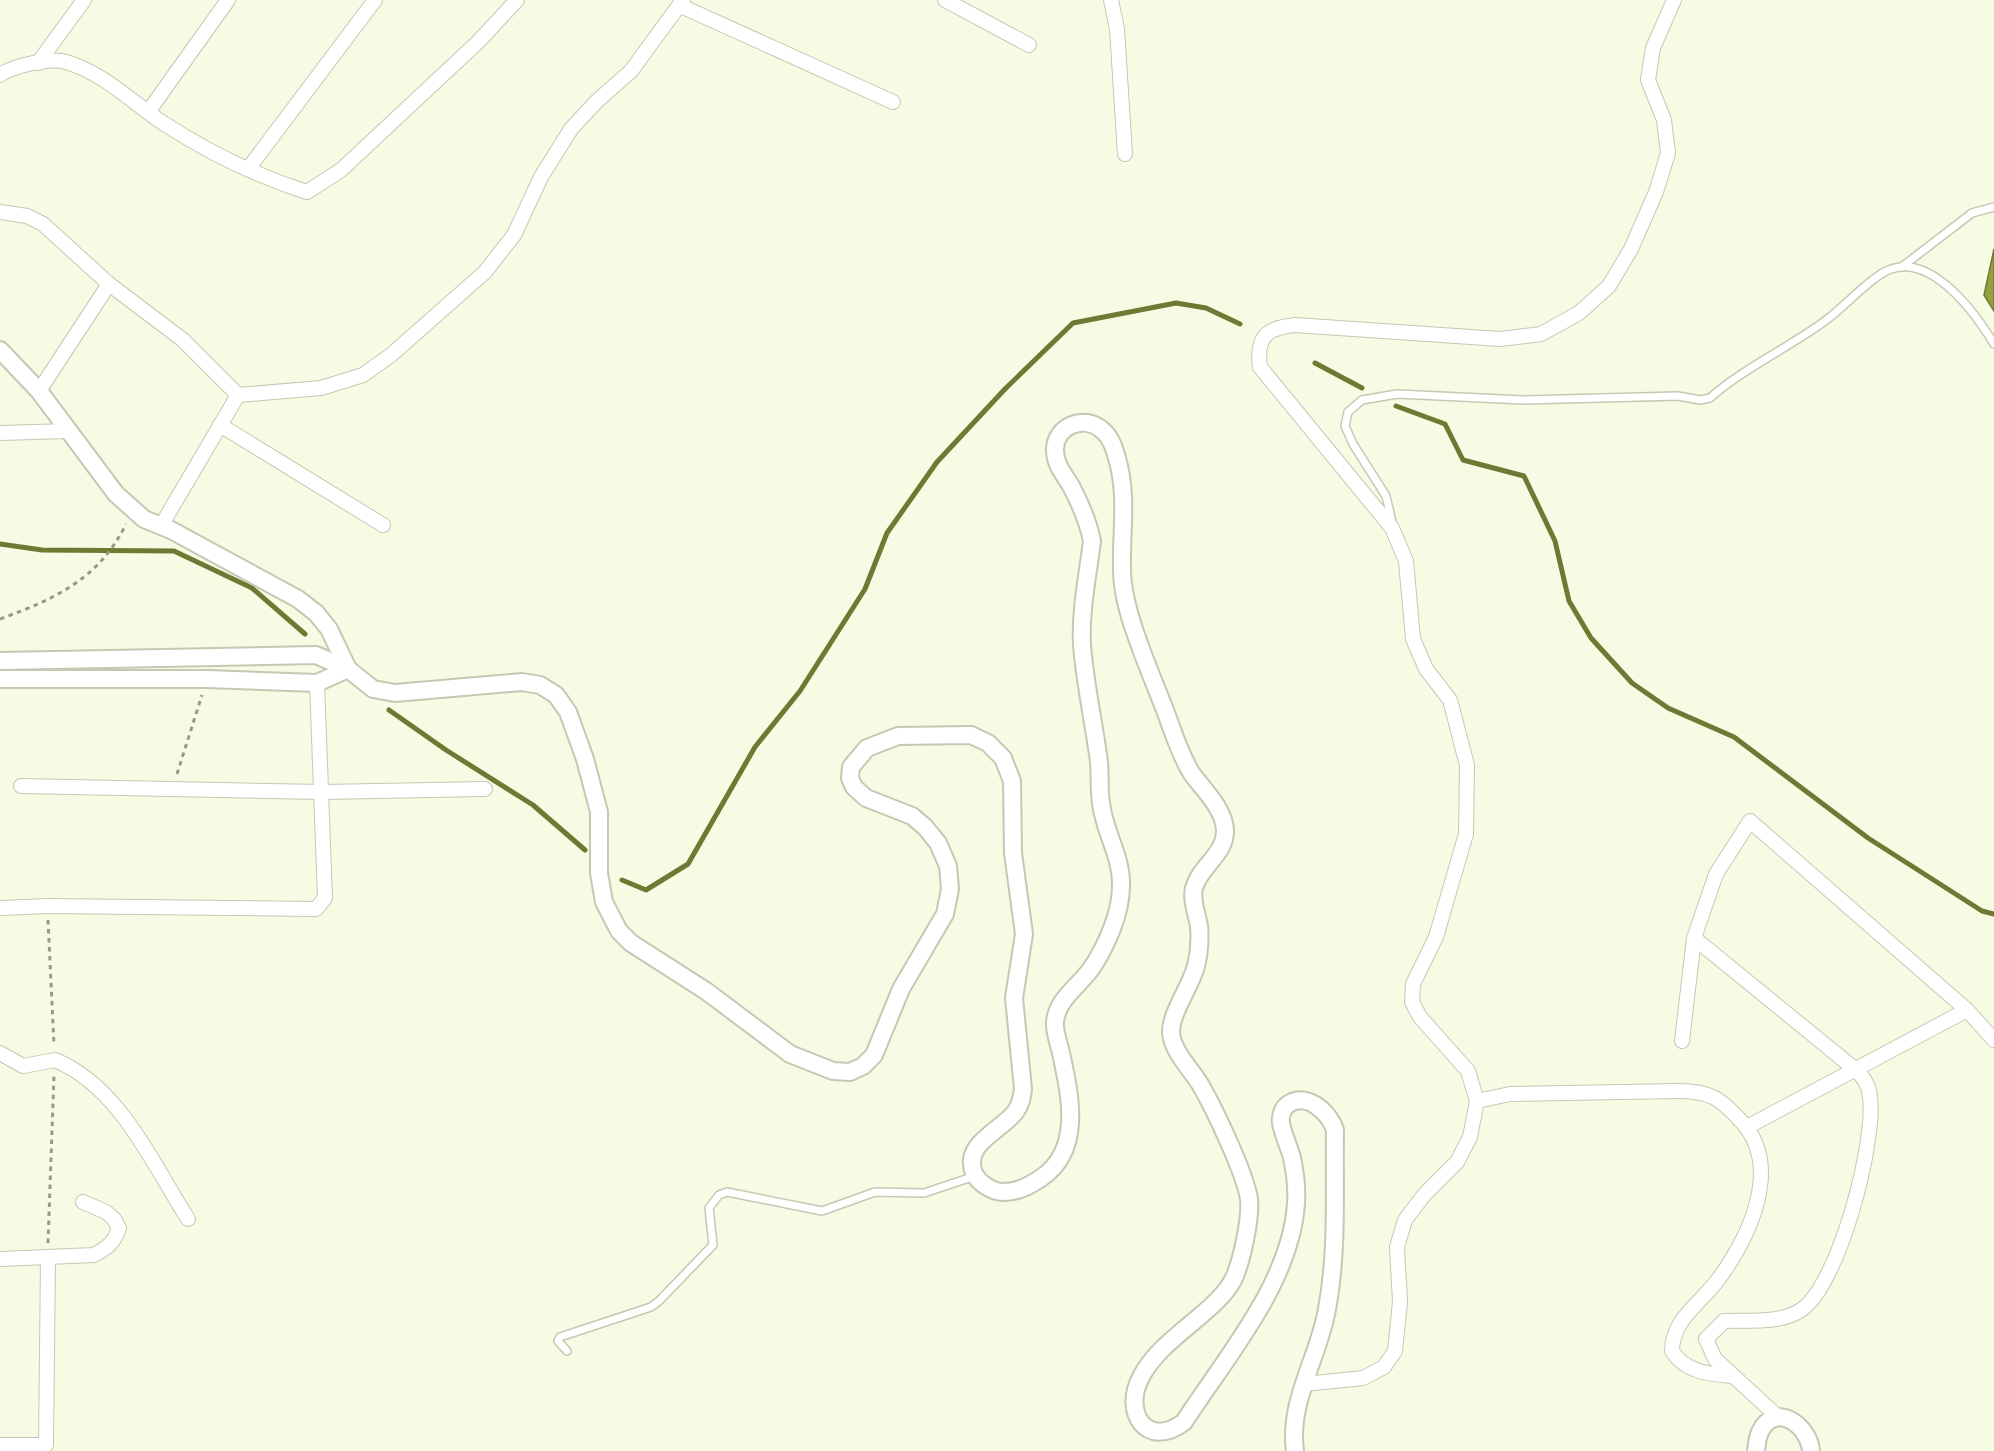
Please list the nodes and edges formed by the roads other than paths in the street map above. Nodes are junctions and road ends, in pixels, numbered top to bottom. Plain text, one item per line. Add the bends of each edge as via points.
1 (84, 0) edge
2 (228, 0) edge
3 (375, 0) edge
4 (517, 0) edge
5 (945, 0) edge
6 (1111, 0) edge
7 (1674, 0) edge
8 (682, 3) edge
9 (1029, 45) dead end
10 (38, 63) junction
11 (0, 75) edge
12 (893, 102) dead end
13 (148, 112) junction
14 (1125, 154) dead end
15 (248, 169) junction
16 (1994, 207) edge
17 (0, 212) edge
18 (1903, 266) junction
19 (109, 284) junction
20 (1994, 344) edge
21 (0, 350) edge
22 (39, 391) junction
23 (238, 395) junction
24 (220, 425) junction
25 (69, 431) junction
26 (0, 433) edge
27 (383, 525) dead end
28 (161, 526) junction
29 (1392, 528) junction
30 (0, 661) edge
31 (348, 669) junction
32 (0, 679) edge
33 (317, 683) junction
34 (21, 786) dead end
35 (484, 789) dead end
36 (322, 792) junction
37 (0, 908) edge
38 (1694, 938) junction
39 (1967, 1010) junction
40 (1994, 1040) edge
41 (1682, 1041) dead end
42 (0, 1053) edge
43 (1856, 1070) junction
44 (1477, 1101) junction
45 (1747, 1127) junction
46 (975, 1176) junction
47 (82, 1202) dead end
48 (188, 1219) dead end
49 (48, 1258) junction
50 (0, 1259) edge
51 (567, 1351) dead end
52 (1733, 1376) junction
53 (1305, 1384) junction
54 (1778, 1417) junction
55 (0, 1444) edge
56 (1295, 1451) edge
57 (1756, 1451) edge
58 (1811, 1451) edge

1 - 10 street
2 - 13 street
3 - 15 street
4 - 15 street via 479,41 325,182 308,192
5 - 9 street
6 - 14 street via 1117,29
7 - 29 street via 1653,48 1648,80 1664,120 1668,153 1656,192 1630,249 1609,286 1579,313 1541,334 1500,339 1285,326 1276,327 1258,348 1260,367
8 - 12 street
8 - 23 street via 632,71 597,100 571,129 540,177 504,250 485,272 391,355 363,375 321,388
10 - 11 street via 10,67
10 - 13 street via 63,61 87,70
13 - 15 street via 220,158
16 - 18 lane via 1972,213
17 - 19 street via 37,220
18 - 20 lane via 1934,275 1956,294
18 - 29 lane via 1882,273 1825,321 1710,398 1523,400 1397,394 1362,400 1348,412 1345,426 1386,496
19 - 22 street
19 - 23 street via 183,340
21 - 22 street
22 - 25 street
23 - 24 street
24 - 27 street
24 - 28 street
25 - 26 street
25 - 28 street via 116,494 144,519
28 - 31 street via 298,599 329,629
29 - 44 street via 1406,561 1413,639 1426,669 1450,700 1467,765 1466,834 1436,938 1413,984 1412,1002 1420,1017 1468,1071
30 - 31 street via 316,655
31 - 33 street
31 - 46 street via 363,683 384,692 522,682 540,685 556,695 568,712 585,759 599,812 604,902 619,932 790,1054 833,1071 850,1072 874,1055 901,989 945,914 950,889 948,866 938,843 912,816 866,798 854,787 851,766 867,748 898,736 970,735 988,743 1003,758 1012,781 1013,853 1024,934 1014,998 1023,1089 1016,1112 977,1148 971,1163
32 - 33 street
33 - 36 street
34 - 36 street
35 - 36 street
36 - 37 street via 325,898 315,909
38 - 39 street via 1716,874 1750,821
38 - 41 street
38 - 43 street
39 - 40 street
39 - 43 street
42 - 48 street via 23,1066 55,1060 101,1092 119,1112
43 - 45 street
43 - 52 street via 1867,1082 1871,1122 1850,1223 1827,1279 1815,1298 1800,1310 1786,1317 1724,1321 1712,1331 1706,1339 1708,1348
44 - 45 street via 1510,1094 1699,1091 1722,1100
44 - 53 street via 1470,1137 1457,1162 1405,1220 1397,1247 1400,1302 1395,1351 1384,1367 1363,1378
45 - 52 street via 1761,1163 1758,1206 1720,1278 1676,1327 1672,1339 1672,1352 1692,1369
46 - 51 lane via 924,1193 875,1192 822,1211 741,1194 719,1195 709,1208 713,1245 701,1259 651,1307 560,1336 559,1343
46 - 53 street via 985,1186 1002,1192 1025,1189 1049,1173 1065,1150 1071,1125 1068,1084 1055,1024 1066,998 1092,967 1116,918 1121,888 1120,862 1101,804 1082,643 1092,541 1089,524 1057,465 1055,452 1057,438 1065,428 1088,422 1110,438 1122,475 1122,573 1125,599 1139,645 1181,753 1212,800 1225,830 1223,844 1194,890 1200,929 1197,963 1171,1035 1214,1110 1248,1196 1249,1216 1235,1276 1226,1290 1165,1345 1141,1376 1133,1402 1137,1417 1150,1431 1162,1433 1184,1422 1269,1295 1288,1251 1296,1203 1292,1159 1280,1122 1287,1106 1298,1101 1323,1110 1332,1119 1335,1130 1332,1280 1327,1313
47 - 49 street via 114,1219 119,1228 116,1239 94,1255
49 - 50 street
49 - 55 street via 46,1445
52 - 54 street
53 - 56 street via 1294,1419
54 - 57 street via 1767,1422
54 - 58 street via 1791,1418 1802,1427

